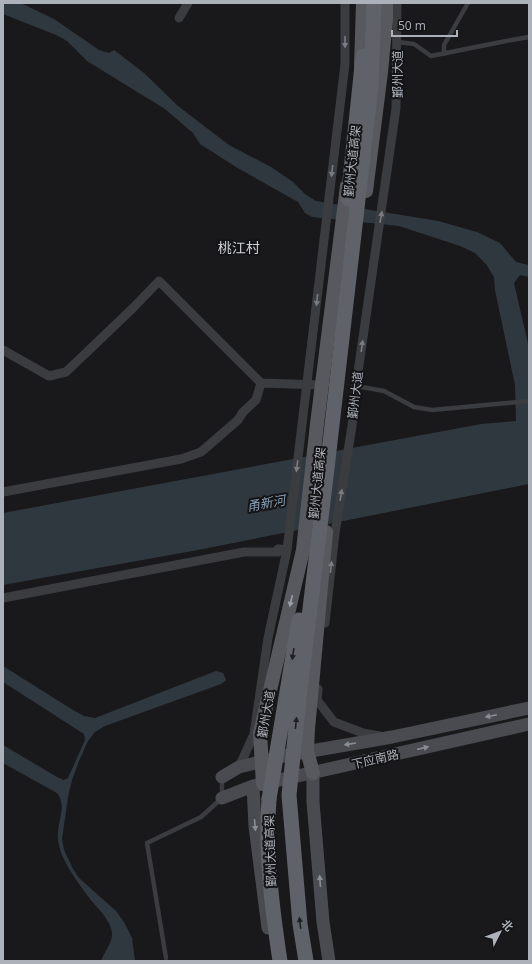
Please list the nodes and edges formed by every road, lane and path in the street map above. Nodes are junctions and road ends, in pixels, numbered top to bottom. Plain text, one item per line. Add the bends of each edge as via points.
1 (188, 3) edge
2 (345, 3) edge
3 (363, 3) edge
4 (368, 3) edge
5 (374, 3) edge
6 (386, 3) edge
7 (397, 3) edge
8 (468, 3) edge
9 (179, 18) dead end
10 (529, 37) edge
11 (397, 42) junction
12 (444, 54) junction
13 (3, 350) edge
14 (261, 383) junction
15 (307, 385) junction
16 (322, 385) junction
17 (356, 386) junction
18 (529, 401) edge
19 (345, 426) junction
20 (3, 492) edge
21 (330, 536) junction
22 (288, 550) junction
23 (3, 598) edge
24 (529, 708) edge
25 (529, 724) edge
26 (392, 737) junction
27 (307, 751) junction
28 (262, 762) junction
29 (239, 767) junction
30 (313, 773) junction
31 (222, 777) joint
32 (258, 785) junction
33 (222, 798) junction
34 (166, 958) dead end
35 (274, 961) edge
36 (280, 961) edge
37 (306, 961) edge
38 (329, 961) edge

1 - 9 street
2 -> 15 street, 鄞州大道 via 345,64
3 - 16 main road, 鄞州大道 via 361,72
4 -> 36 highway, 鄞州大道高架, bridge via 310,550 269,799 267,826 273,916
37 -> 5 highway, 鄞州大道高架, bridge via 300,924 289,795 371,87
6 - 19 main road, 鄞州大道
7 - 11 street, 鄞州大道
8 - 12 lane via 444,45
10 - 12 lane
11 - 12 lane via 414,44 431,56
17 -> 11 street, 鄞州大道 via 396,108
13 - 14 street via 49,376 66,372 159,281
14 - 15 street
14 - 20 street via 256,400 238,420 201,452 181,459
15 - 16 street
15 -> 22 street, 鄞州大道
16 -> 28 main road, 鄞州大道 via 303,550 260,733
17 - 18 lane via 384,391 414,407 432,410
17 - 19 street, 鄞州大道
21 -> 19 main road, 鄞州大道
26 -> 21 street, 鄞州大道 via 363,733 334,722 317,700
21 - 27 main road, 鄞州大道
22 - 23 street via 278,548 278,552 244,552
22 - 29 street, 鄞州大道 via 268,638 254,734
24 -> 26 main road, 下应南路
30 -> 25 main road, 下应南路
26 -> 27 main road, 下应南路
27 - 28 main road, 下应南路
27 - 30 main road, 鄞州大道
28 - 29 main road, 下应南路
28 - 32 main road, 鄞州大道
29 - 31 main road, 下应南路
30 - 32 main road, 下应南路
38 -> 30 main road via 323,922
31 - 33 lane
32 - 33 main road, 下应南路
32 -> 35 main road via 257,841
33 - 34 lane via 201,816 147,843

